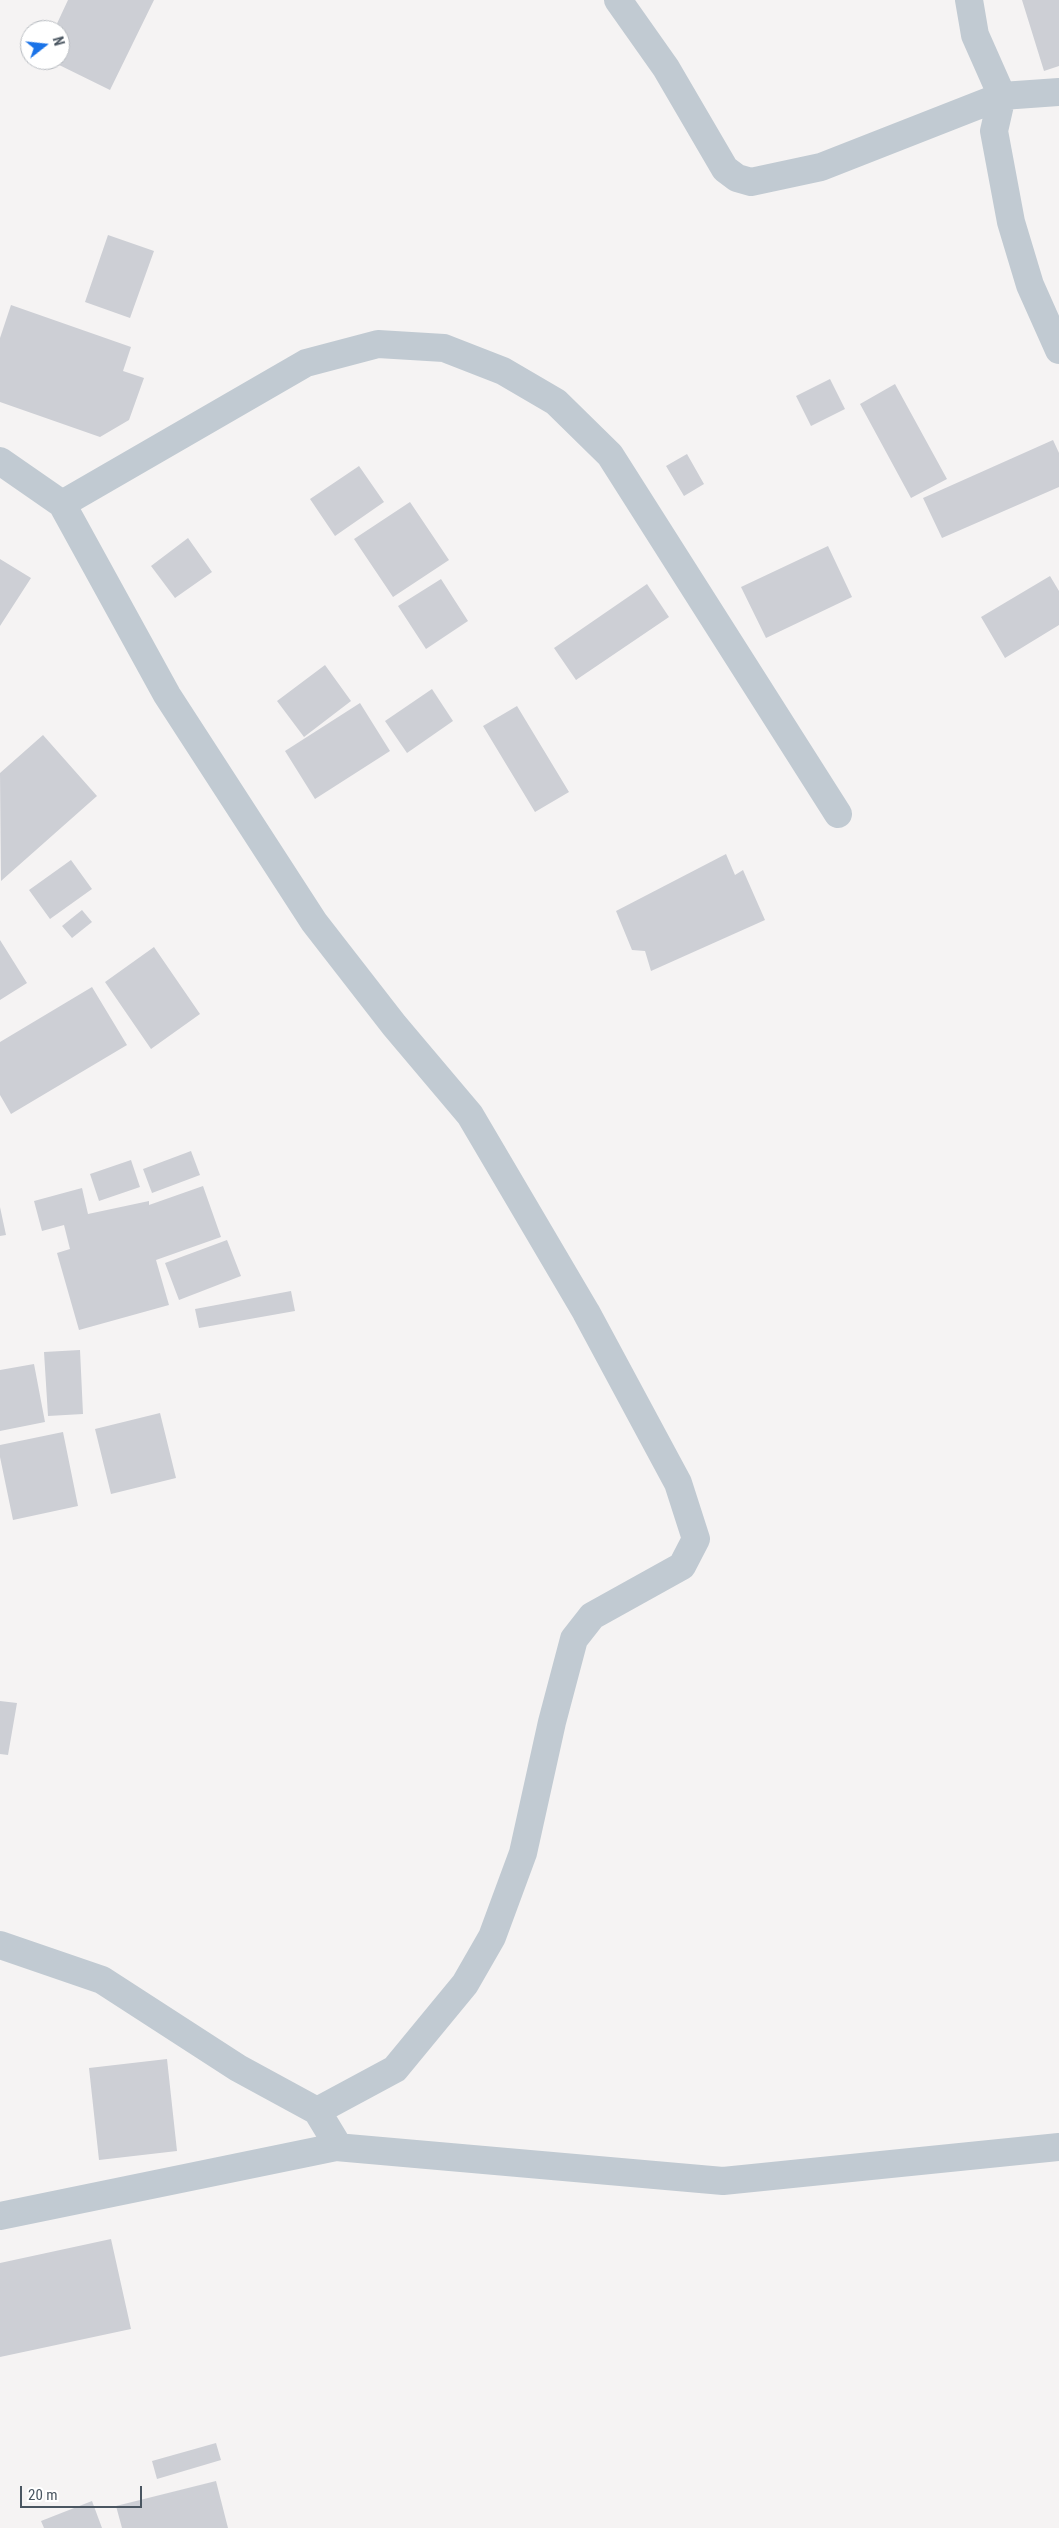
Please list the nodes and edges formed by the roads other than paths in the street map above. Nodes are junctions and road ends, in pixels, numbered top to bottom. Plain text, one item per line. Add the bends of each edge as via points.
1 (618, 0) edge
2 (970, 0) edge
3 (1059, 92) edge
4 (1002, 96) junction
5 (1059, 350) edge
6 (0, 461) edge
7 (62, 504) junction
8 (838, 814) dead end
9 (0, 1944) edge
10 (317, 2111) junction
11 (336, 2147) junction
12 (1059, 2147) edge
13 (0, 2216) edge

1 - 4 street via 666,68 725,169 737,178 751,182 821,167
2 - 4 street via 975,35
3 - 4 street
4 - 5 street via 994,132 1011,222 1030,284
6 - 7 street
7 - 8 street via 306,363 378,344 444,348 494,368 556,402 610,455
7 - 10 street via 167,695 314,922 394,1025 470,1115 586,1312 678,1483 696,1539 682,1566 592,1616 574,1639 523,1853 492,1937 465,1984 395,2069
9 - 10 street via 102,1980 238,2068
10 - 11 street
11 - 12 street via 723,2181
11 - 13 street

